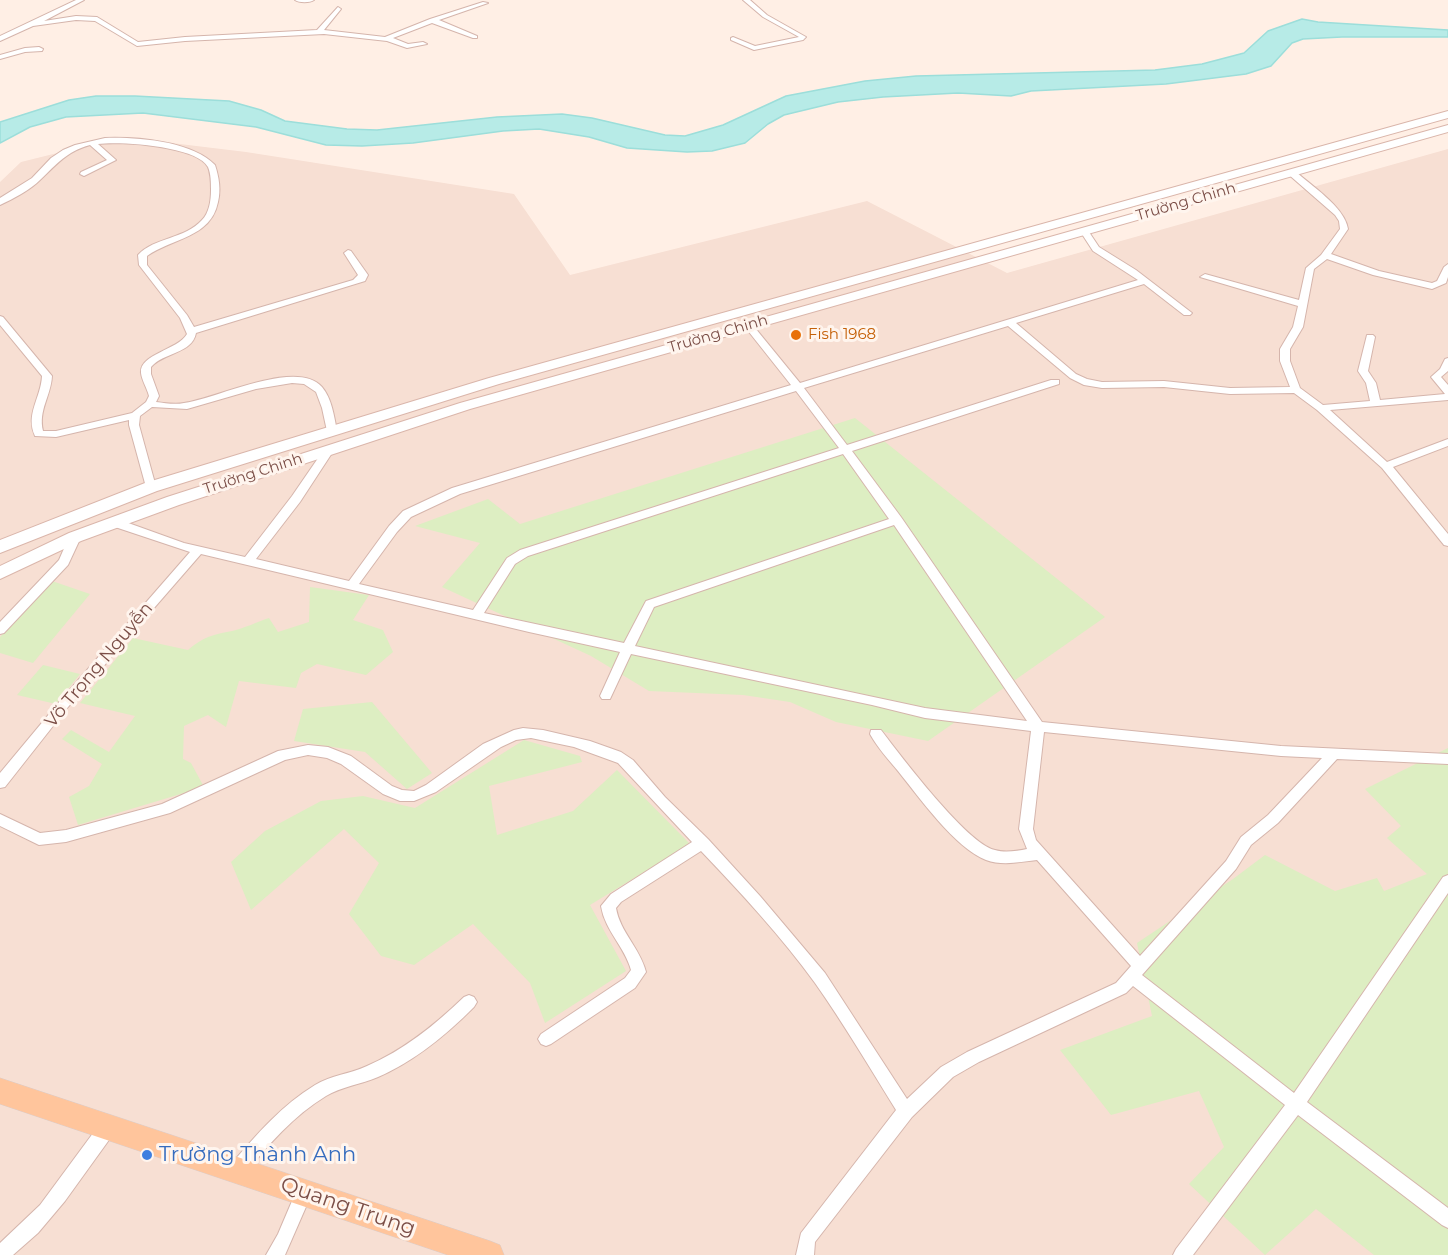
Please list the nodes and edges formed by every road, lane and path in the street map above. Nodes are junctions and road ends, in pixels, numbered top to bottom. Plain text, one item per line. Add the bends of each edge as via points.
1 (81, 0) edge
2 (298, 0) edge
3 (310, 0) edge
4 (746, 0) edge
5 (485, 3) dead end
6 (338, 9) dead end
7 (430, 21) junction
8 (33, 24) junction
9 (318, 33) junction
10 (475, 37) dead end
11 (0, 39) edge
12 (385, 39) junction
13 (733, 39) dead end
14 (423, 44) dead end
15 (39, 49) dead end
16 (0, 57) edge
17 (1448, 114) edge
18 (1448, 128) edge
19 (92, 143) junction
20 (1291, 172) junction
21 (84, 174) dead end
22 (0, 202) edge
23 (1064, 222) junction
24 (1081, 231) junction
25 (348, 253) dead end
26 (1326, 255) junction
27 (1448, 267) edge
28 (1205, 277) dead end
29 (1446, 277) edge
30 (1145, 281) junction
31 (1302, 304) junction
32 (738, 313) junction
33 (1187, 313) dead end
34 (0, 319) edge
35 (1009, 322) junction
36 (748, 325) junction
37 (191, 331) junction
38 (1370, 337) dead end
39 (1448, 361) edge
40 (1055, 382) dead end
41 (799, 387) junction
42 (1296, 390) junction
43 (1448, 394) edge
44 (1376, 403) junction
45 (150, 404) junction
46 (1321, 408) junction
47 (135, 415) junction
48 (332, 431) junction
49 (1448, 442) edge
50 (845, 449) junction
51 (329, 450) junction
52 (1386, 466) junction
53 (151, 487) junction
54 (104, 504) junction
55 (897, 520) junction
56 (116, 523) junction
57 (1446, 536) edge
58 (75, 537) junction
59 (0, 547) edge
60 (199, 549) junction
61 (249, 560) junction
62 (0, 573) edge
63 (352, 585) junction
64 (477, 614) junction
65 (0, 630) edge
66 (627, 648) junction
67 (606, 696) dead end
68 (1038, 727) junction
69 (876, 734) dead end
70 (1333, 755) junction
71 (1448, 759) edge
72 (0, 783) edge
73 (0, 820) edge
74 (704, 843) junction
75 (1040, 854) junction
76 (1448, 881) edge
77 (1136, 971) junction
78 (469, 1002) dead end
79 (546, 1039) dead end
80 (0, 1091) edge
81 (1296, 1104) junction
82 (906, 1111) junction
83 (108, 1127) junction
84 (238, 1169) junction
85 (304, 1193) junction
86 (1448, 1219) edge
87 (0, 1254) edge
88 (275, 1255) edge
89 (490, 1255) edge
90 (805, 1255) edge
91 (1182, 1255) edge

1 - 8 street
2 - 3 street
4 - 13 street via 765,16 803,37 754,48
5 - 7 street
6 - 9 street
7 - 10 street
7 - 12 street
8 - 9 street via 97,19 137,44
8 - 11 street
9 - 12 street
12 - 14 street via 407,46
15 - 16 street
17 - 23 street, Trường Chinh
18 - 20 street, Trường Chinh
19 - 21 street via 112,160
19 - 22 street via 55,158 37,179
19 - 37 street via 149,142 191,153 211,165 215,190 210,219 187,234 154,246 141,258
20 - 24 street, Trường Chinh
20 - 26 street via 1343,221 1342,234
23 - 24 street
23 - 32 street, Trường Chinh
24 - 30 street via 1096,249
24 - 36 street, Trường Chinh
25 - 37 street via 363,275 356,282
26 - 29 street via 1376,273 1432,286
26 - 31 street via 1310,268
27 - 29 street
28 - 31 street
30 - 33 street
30 - 35 street
31 - 42 street via 1298,327 1285,349 1285,361
32 - 36 street
32 - 48 street, Trường Chinh
34 - 47 street via 47,376 35,416 39,434 56,434
35 - 41 street
35 - 42 street via 1084,382 1230,391
36 - 41 street
36 - 51 street, Trường Chinh via 465,406
37 - 45 street via 190,341 184,347 147,366 154,396
38 - 44 street via 1363,371
39 - 43 street via 1436,377
40 - 50 street
41 - 50 street
41 - 63 street via 467,487 433,501 400,521
42 - 46 street
43 - 44 street
44 - 46 street
45 - 47 street
45 - 48 street via 187,406 238,390 306,381 320,390
46 - 52 street
47 - 53 street via 136,440
48 - 53 street, Trường Chinh
49 - 52 street
50 - 55 street
50 - 64 street via 524,554 511,561
51 - 56 street, Trường Chinh
51 - 61 street
52 - 57 street
53 - 54 street, Trường Chinh
54 - 56 street
54 - 59 street, Trường Chinh
55 - 66 street via 650,604
55 - 68 street
56 - 58 street, Trường Chinh
56 - 60 street
58 - 62 street, Trường Chinh
58 - 65 street via 64,562
60 - 61 street
60 - 72 street, Võ Trọng Nguyễn
61 - 63 street
63 - 64 street
64 - 66 street
66 - 67 street
66 - 68 street via 926,713
68 - 70 street
68 - 75 street via 1026,829 1030,843
69 - 75 street via 964,838 987,854 999,857
70 - 71 street
70 - 77 street via 1273,819 1246,841 1232,865
73 - 74 street via 39,838 66,836 165,809 283,755 304,750 330,751 355,763 388,790 414,796 500,742 538,732 622,758 652,794
74 - 79 street via 608,906 609,919 637,959 639,972 630,983
74 - 82 street via 744,884 805,959
75 - 77 street
76 - 81 street
77 - 81 street
77 - 82 street via 1121,988 947,1072
78 - 84 street via 424,1042 394,1060 306,1099 270,1131
80 - 83 main road, Quang Trung
81 - 86 street
81 - 91 street
82 - 90 street via 807,1239
83 - 84 main road, Quang Trung
83 - 87 street via 45,1214
84 - 85 main road, Quang Trung
85 - 88 street
85 - 89 main road, Quang Trung

